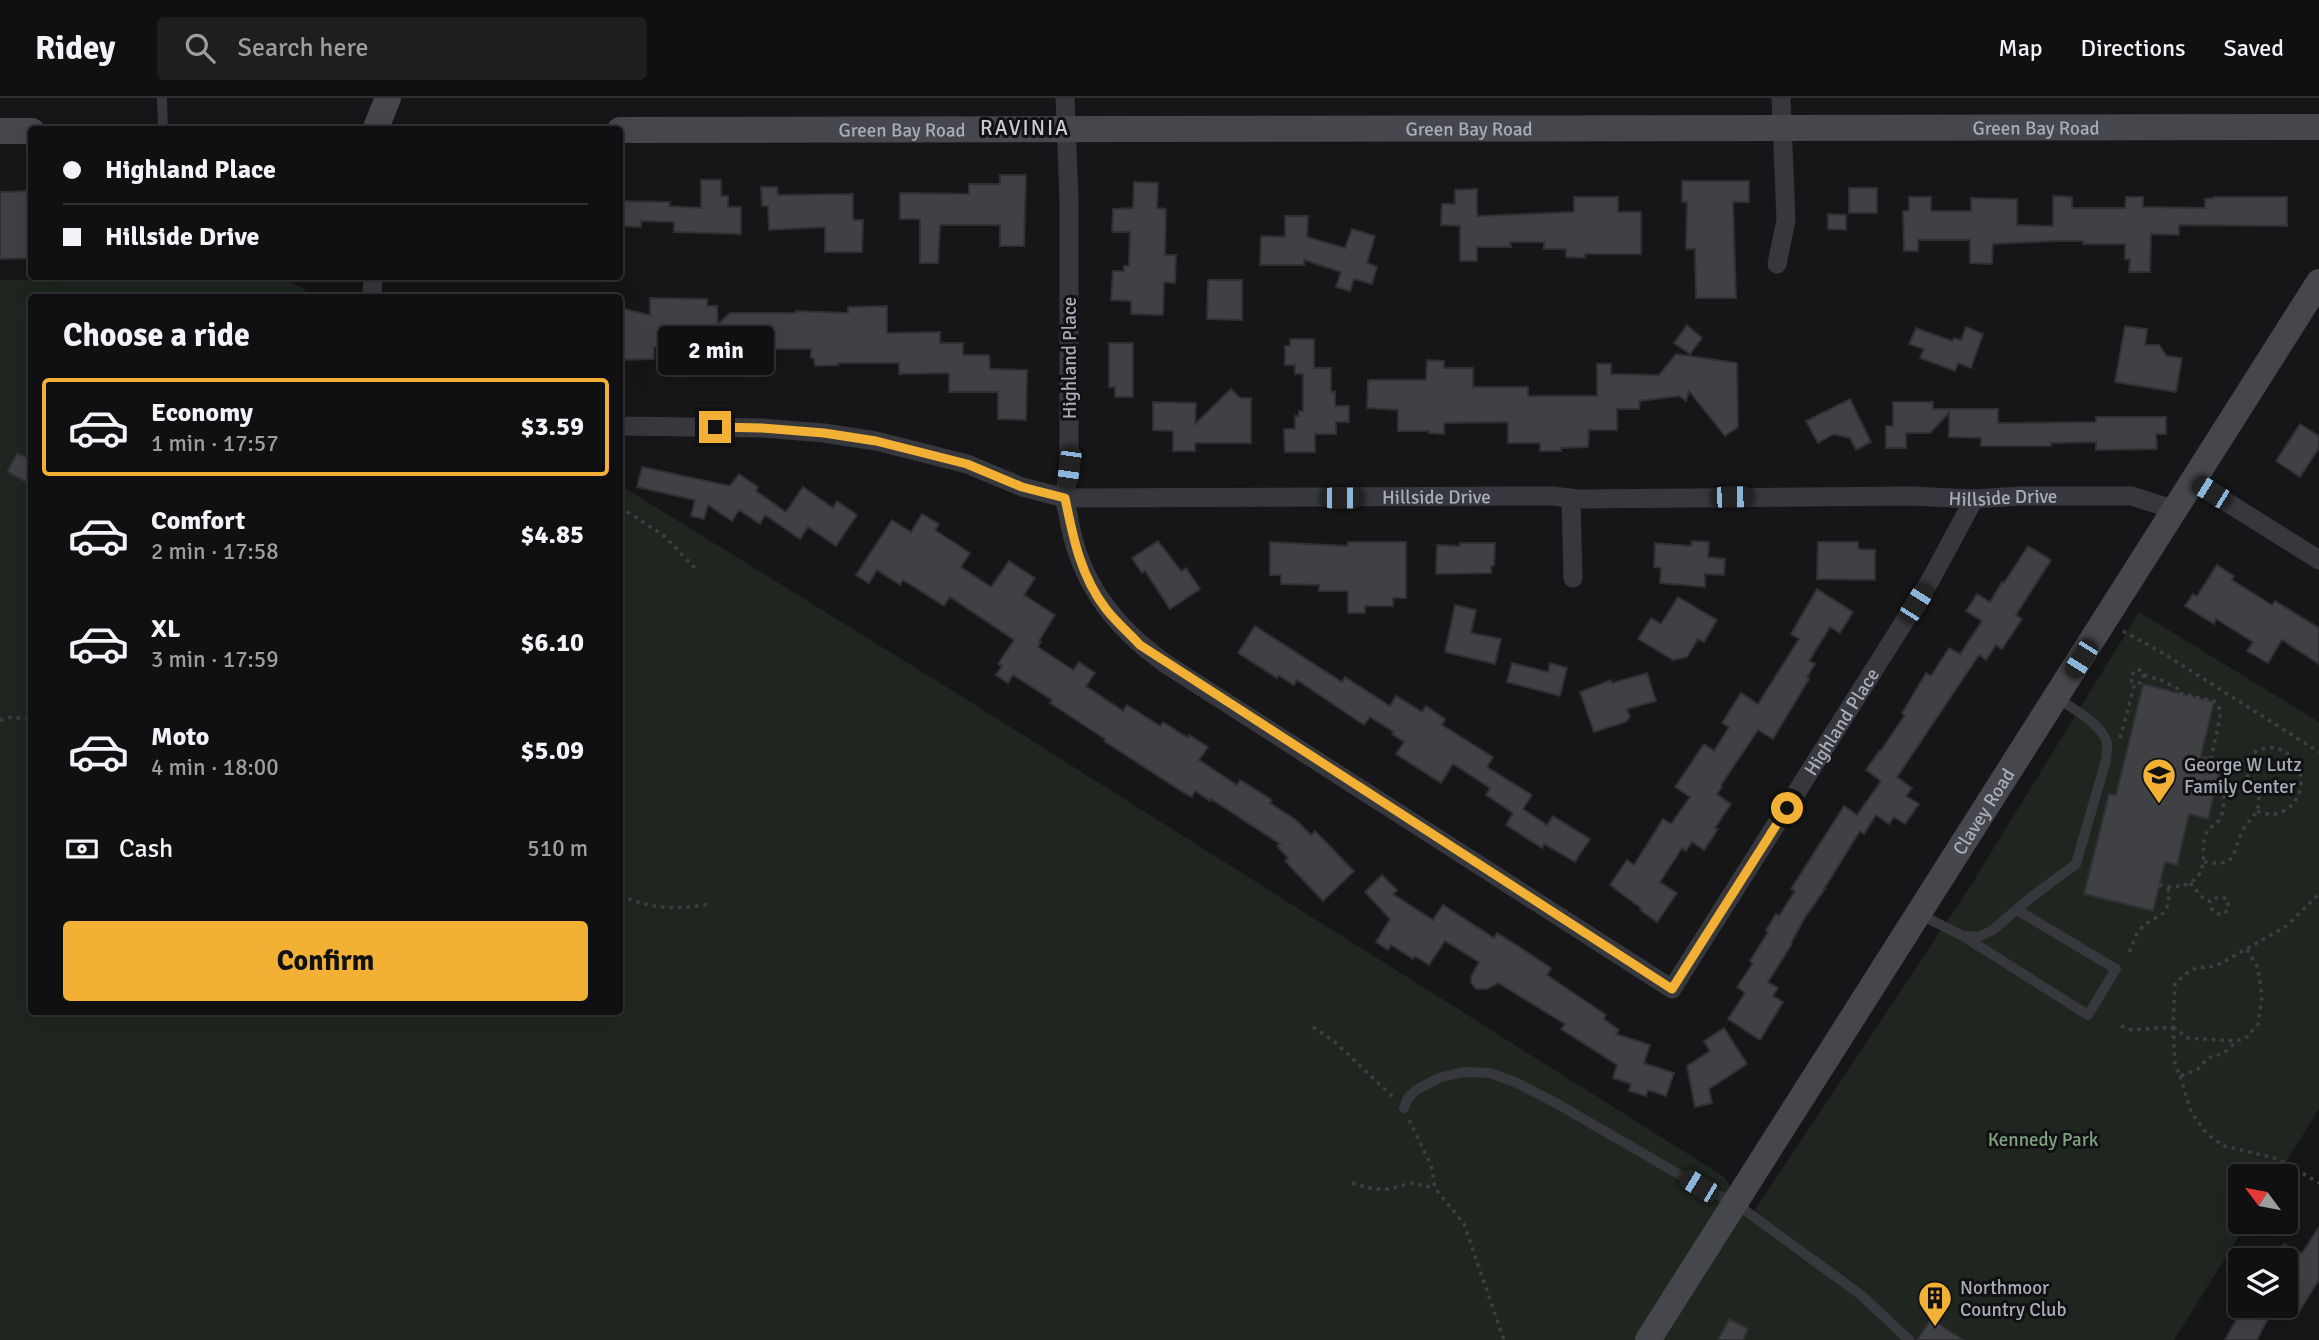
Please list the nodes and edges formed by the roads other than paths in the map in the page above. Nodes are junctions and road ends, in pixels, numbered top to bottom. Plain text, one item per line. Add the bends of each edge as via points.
1 (162, 98) edge
2 (388, 98) edge
3 (1065, 98) edge
4 (1781, 98) edge
5 (163, 126) edge
6 (377, 126) edge
7 (2319, 127) edge
8 (1781, 129) junction
9 (623, 130) edge
10 (1065, 130) junction
11 (0, 131) edge
12 (28, 131) edge
13 (1777, 264) dead end
14 (2319, 282) edge
15 (623, 426) edge
16 (2193, 481) junction
17 (1065, 498) junction
18 (1571, 498) junction
19 (1974, 499) junction
20 (2175, 510) junction
21 (2319, 560) edge
22 (1573, 578) dead end
23 (2056, 697) junction
24 (2017, 910) junction
25 (1919, 914) junction
26 (1962, 936) junction
27 (1404, 1108) road end
28 (1735, 1203) junction
29 (1648, 1340) edge
30 (1909, 1340) edge

1 - 5 lane
2 - 6 main road
3 - 10 street, Highland Place
4 - 8 street
7 - 8 main road, Green Bay Road
8 - 10 main road, Green Bay Road
8 - 13 street via 1786,220
9 - 10 main road, Green Bay Road
10 - 17 street, Highland Place via 1069,199 1069,467
11 - 12 main road
14 - 16 main road, Clavey Road
15 - 17 street, Hillside Drive via 762,428 876,441 967,464 1022,487
16 - 20 main road, Clavey Road
16 - 21 street
17 - 18 street, Hillside Drive
17 - 19 street, Highland Place via 1075,548 1087,576 1106,609 1140,645 1672,989 1930,581
18 - 19 street, Hillside Drive
18 - 22 street
19 - 20 street, Hillside Drive via 2132,496
20 - 23 main road, Clavey Road
23 - 24 lane via 2101,731 2107,745 2106,760 2076,864
23 - 25 main road, Clavey Road
24 - 26 lane via 1993,930 1978,937
24 - 26 lane via 2116,969 2088,1015
25 - 26 lane
25 - 28 main road, Clavey Road
27 - 28 lane via 1416,1090 1439,1078 1463,1072 1490,1073 1556,1103
28 - 29 main road, Clavey Road
28 - 30 lane via 1861,1295

